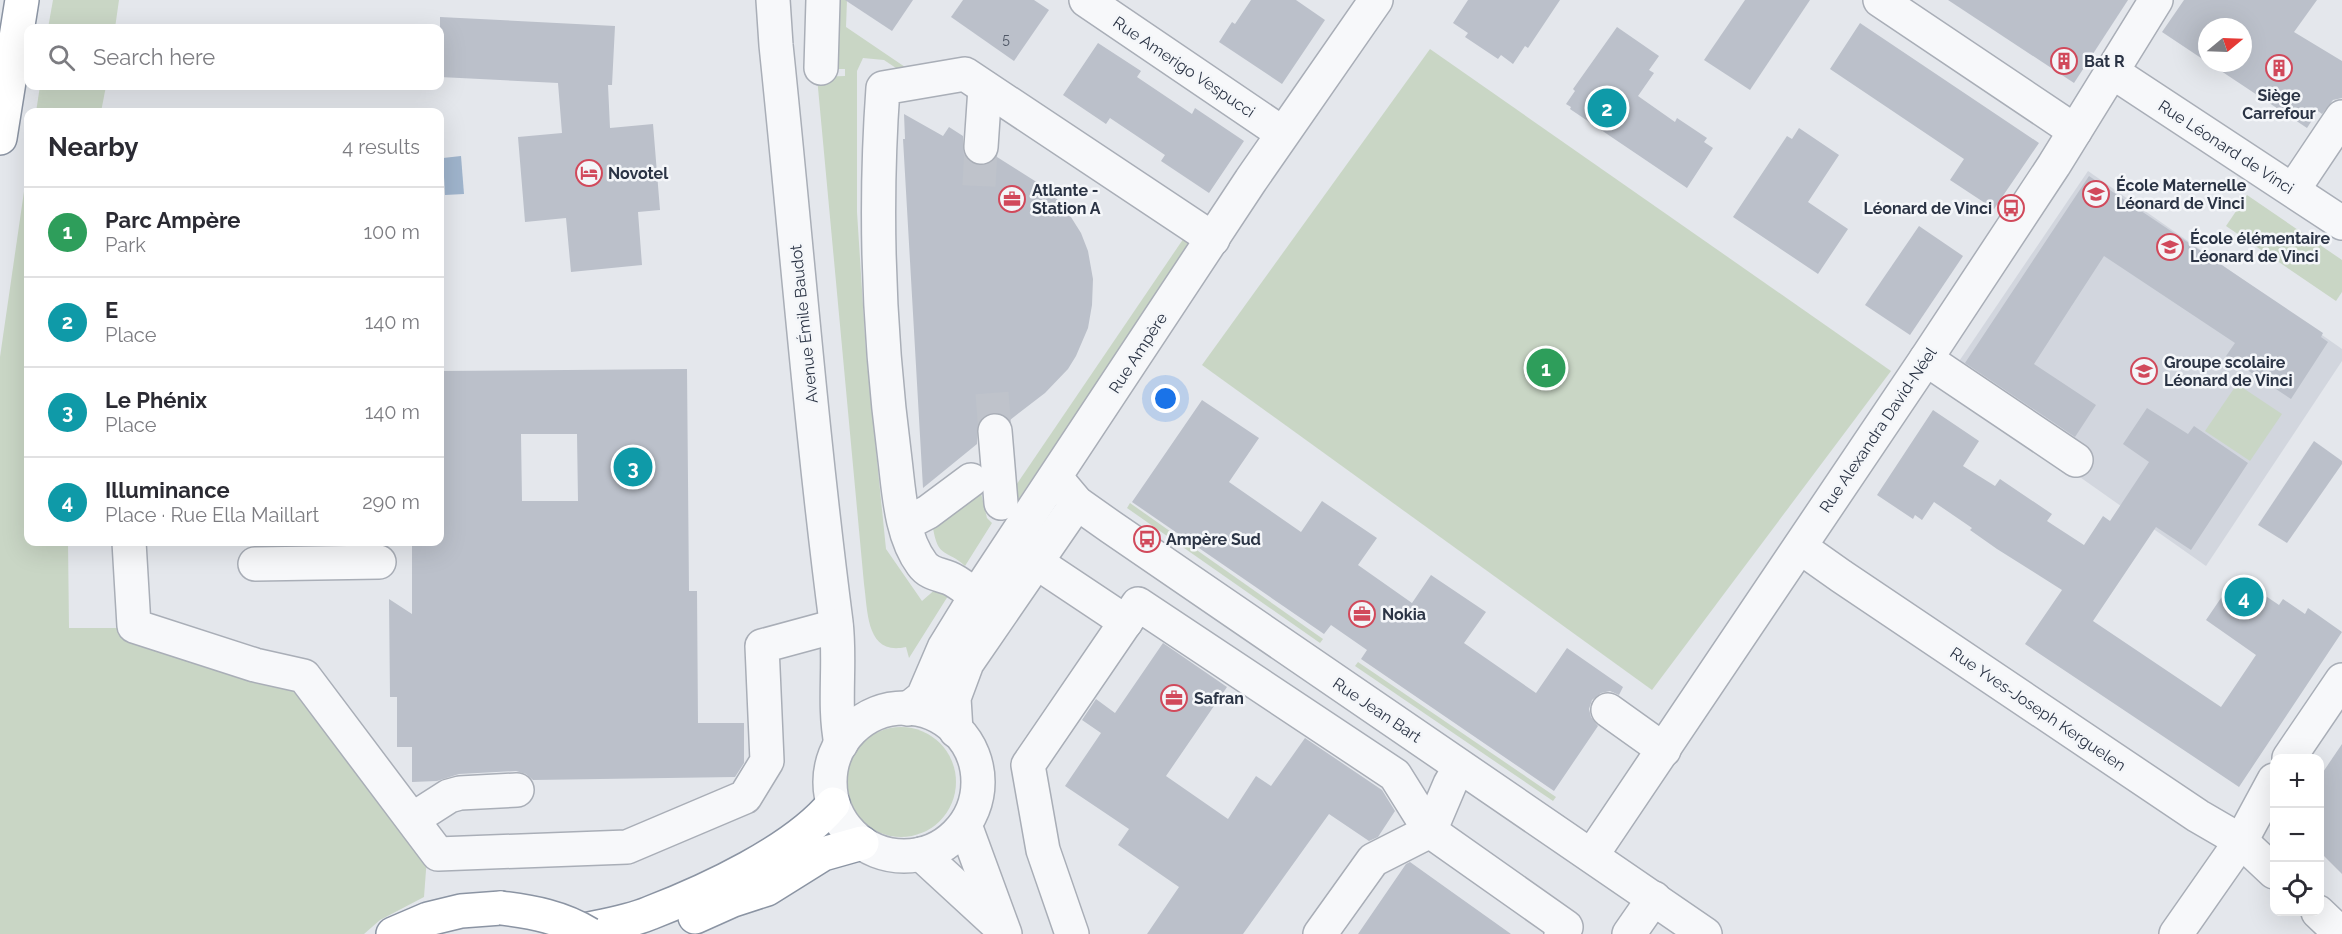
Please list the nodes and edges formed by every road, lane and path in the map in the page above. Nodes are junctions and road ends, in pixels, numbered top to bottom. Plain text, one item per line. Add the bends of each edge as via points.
1 (22, 0) edge
2 (774, 0) edge
3 (823, 0) edge
4 (1086, 0) edge
5 (1376, 0) edge
6 (1880, 0) edge
7 (2156, 0) edge
8 (776, 45) junction
9 (2111, 71) junction
10 (984, 87) junction
11 (2342, 117) edge
12 (2075, 132) junction
13 (1282, 133) junction
14 (0, 138) edge
15 (981, 147) tunnel mouth
16 (2293, 190) junction
17 (2342, 223) edge
18 (1213, 239) junction
19 (1926, 358) junction
20 (995, 431) tunnel mouth
21 (2076, 460) dead end
22 (1056, 478) junction
23 (971, 480) dead end
24 (1001, 503) dead end
25 (1077, 503) junction
26 (905, 524) junction
27 (129, 546) edge
28 (1800, 547) junction
29 (379, 562) dead end
30 (1036, 562) junction
31 (255, 564) dead end
32 (1012, 595) junction
33 (976, 596) junction
34 (1126, 622) junction
35 (837, 637) junction
36 (2342, 680) edge
37 (895, 710) junction
38 (1608, 710) dead end
39 (956, 731) junction
40 (841, 744) junction
41 (1664, 750) junction
42 (2292, 754) edge
43 (1461, 767) junction
44 (2270, 787) edge
45 (517, 790) dead end
46 (833, 804) junction
47 (413, 819) junction
48 (965, 825) junction
49 (1431, 831) junction
50 (2241, 841) junction
51 (862, 843) junction
52 (921, 854) junction
53 (1592, 855) junction
54 (2270, 868) edge
55 (1657, 900) junction
56 (2322, 916) edge
57 (1003, 931) edge
58 (393, 934) edge
59 (566, 934) edge
60 (589, 934) edge
61 (655, 934) edge
62 (1072, 934) edge
63 (1320, 934) edge
64 (1561, 934) edge
65 (1629, 934) edge
66 (1706, 934) edge
67 (2176, 934) edge
68 (2341, 934) edge

1 - 14 highway
2 - 8 street, Avenue Émile Baudot
3 - 8 street via 822,54
4 - 13 street, Rue Amerigo Vespucci
5 - 13 street, Rue Ampère
6 - 12 street
7 - 9 street, Rue Alexandra David-Néel
8 - 35 street, Avenue Émile Baudot
9 - 12 street, Rue Alexandra David-Néel
9 - 16 street, Rue Léonard de Vinci
10 - 15 street
10 - 18 street
10 - 26 street via 965,74 883,88 878,234 888,407
11 - 16 street
12 - 19 street, Rue Alexandra David-Néel
13 - 18 street, Rue Ampère
16 - 17 street, Rue Léonard de Vinci
18 - 22 street, Rue Ampère
19 - 21 street
19 - 28 street, Rue Alexandra David-Néel
20 - 24 street
22 - 25 street, Rue Jean Bart
22 - 33 street, Rue Ampère
23 - 26 street
25 - 30 street
25 - 43 street, Rue Jean Bart
26 - 33 street via 922,564 930,573 950,579
27 - 47 street via 134,626 255,665 304,676
28 - 41 street, Rue Alexandra David-Néel
28 - 50 street, Rue Yves-Joseph Kerguelen via 2188,810
29 - 31 street
30 - 32 street
30 - 34 street
32 - 33 street via 995,587
32 - 39 street via 967,663 954,698
33 - 37 street, Rue Ampère via 944,648 923,697
34 - 49 street via 1138,604 1395,775
34 - 62 street via 1028,765 1043,850
35 - 37 street, Avenue Émile Baudot via 860,690
35 - 40 street, Avenue Émile Baudot via 836,706
35 - 47 street via 762,646 767,761 745,797 627,847 438,854
36 - 42 street
37 - 39 street via 934,715
37 - 40 street via 866,719
38 - 41 street
39 - 48 street via 970,752 977,776 977,793
40 - 46 street via 831,773
41 - 53 street, Rue Alexandra David-Néel
43 - 49 street
43 - 53 street, Rue Jean Bart
44 - 50 street
45 - 47 street via 449,796
46 - 51 street via 840,819
46 - 59 highway via 807,830 715,884 648,914
48 - 52 street via 946,843
48 - 57 street
49 - 63 street via 1373,860
49 - 64 street via 1566,927
50 - 54 street, Rue Yves-Joseph Kerguelen
50 - 67 street
51 - 52 street via 891,855
51 - 61 highway via 823,854 767,889
52 - 57 street
53 - 55 street, Rue Jean Bart
55 - 65 street
55 - 66 street, Rue Jean Bart
56 - 68 street
58 - 60 highway, bridge via 461,911 501,908 539,913

